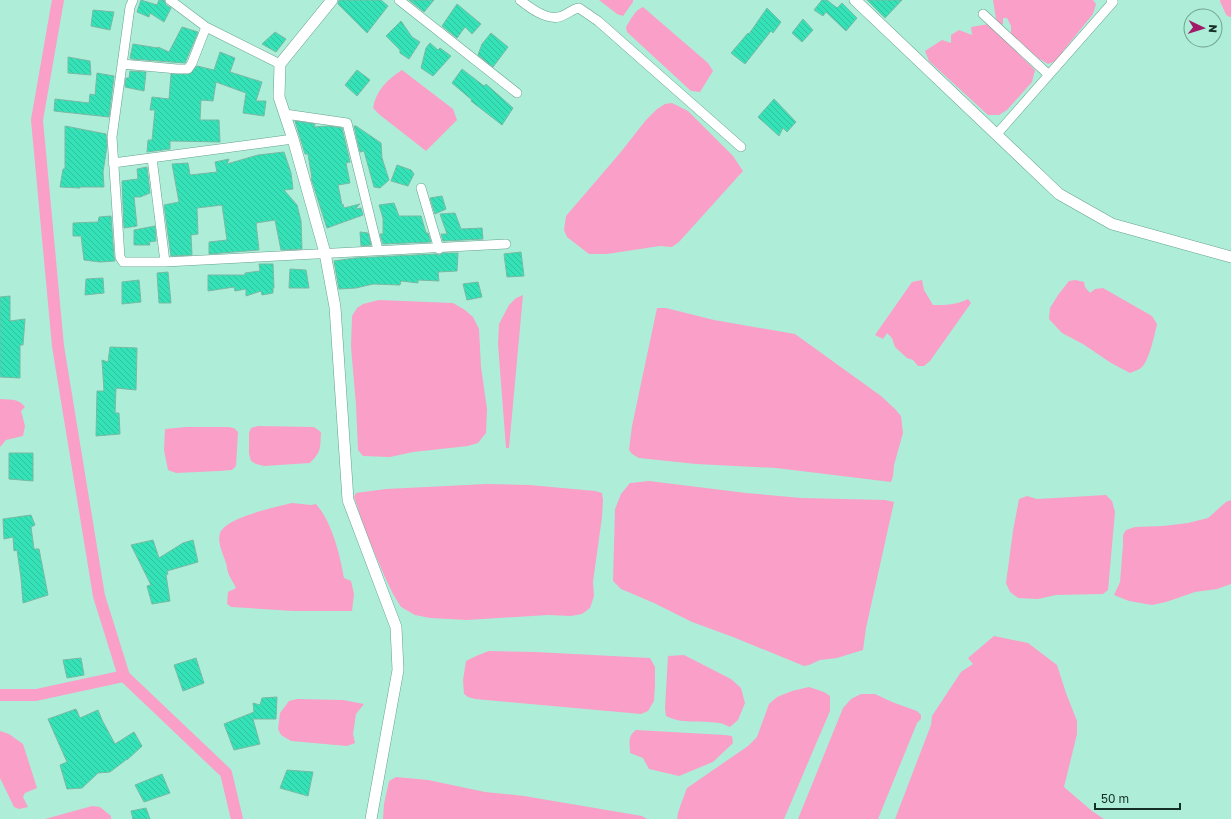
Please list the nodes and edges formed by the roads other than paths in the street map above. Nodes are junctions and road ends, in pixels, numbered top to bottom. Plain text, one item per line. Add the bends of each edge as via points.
1 (133, 0) edge
2 (170, 0) edge
3 (332, 0) edge
4 (399, 0) edge
5 (520, 0) edge
6 (855, 0) edge
7 (1111, 0) edge
8 (983, 14) dead end
9 (206, 27) junction
10 (122, 64) junction
11 (280, 64) junction
12 (1049, 75) junction
13 (517, 93) dead end
14 (284, 114) junction
15 (996, 135) junction
16 (293, 138) junction
17 (741, 147) dead end
18 (152, 158) junction
19 (113, 163) junction
20 (421, 188) dead end
21 (506, 244) dead end
22 (438, 248) junction
23 (378, 250) junction
24 (325, 253) junction
25 (1231, 258) edge
26 (166, 262) junction
27 (371, 819) edge

1 - 10 street
2 - 9 street
3 - 11 street
4 - 13 street
5 - 17 street via 552,18 561,17 579,8 598,21
6 - 15 street
7 - 12 street via 1113,2
8 - 12 street
9 - 10 street via 188,69
9 - 11 street
10 - 19 street via 112,137
11 - 14 street via 279,97
12 - 15 street
14 - 16 street
14 - 23 street via 348,123
15 - 25 street via 1059,194 1112,224
16 - 18 street
16 - 24 street
18 - 19 street
18 - 26 street
19 - 26 street via 120,257 123,262 130,263
20 - 22 street
21 - 22 street
22 - 23 street
23 - 24 street
24 - 26 street
24 - 27 street via 335,307 348,500 396,626 398,670

